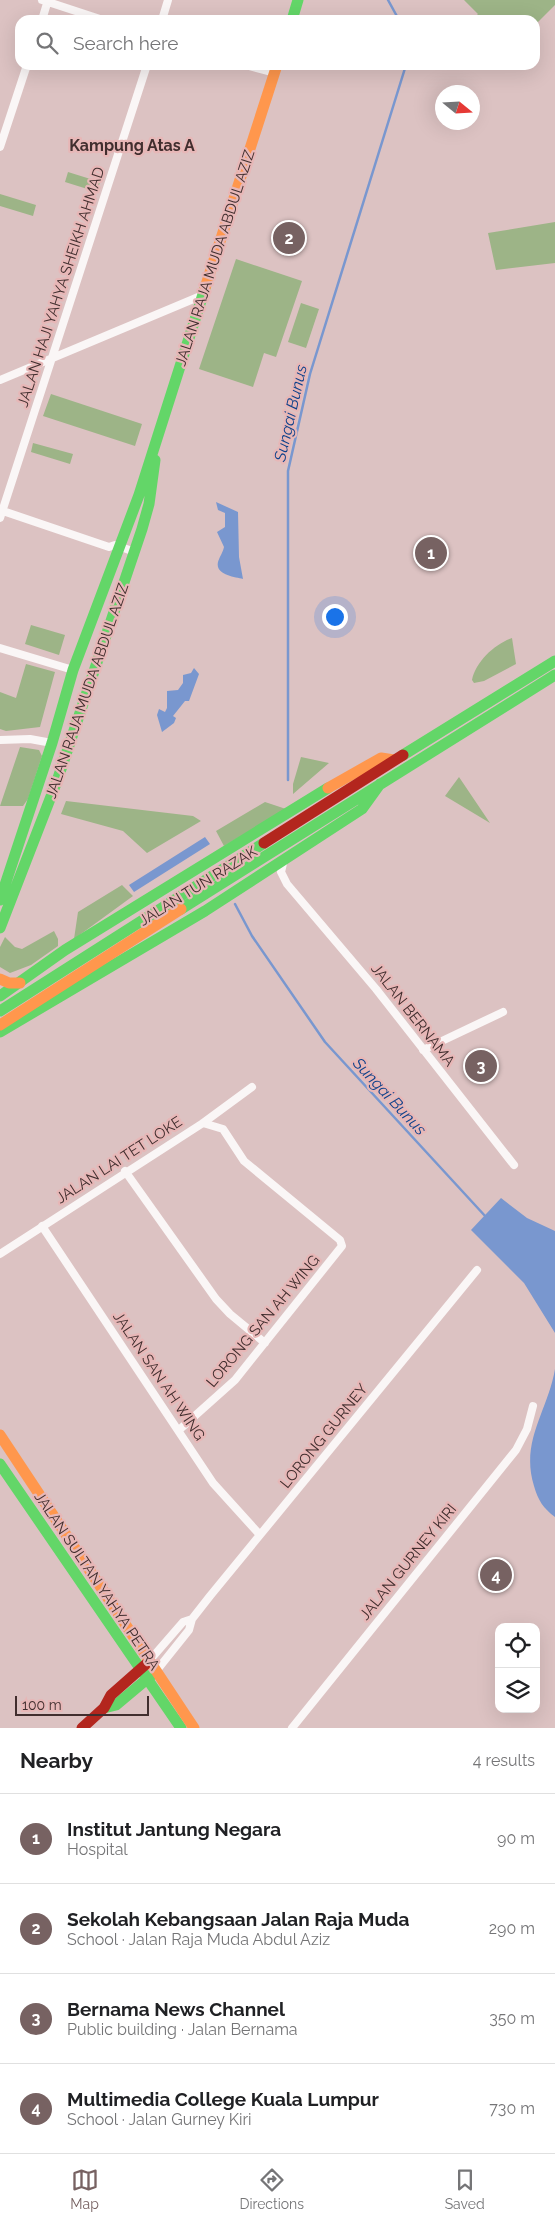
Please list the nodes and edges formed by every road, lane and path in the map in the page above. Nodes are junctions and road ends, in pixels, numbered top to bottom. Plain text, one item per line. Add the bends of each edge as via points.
1 (168, 0) edge
2 (298, 0) edge
3 (46, 1) edge
4 (43, 15) edge
5 (88, 15) edge
6 (164, 15) edge
7 (294, 15) edge
8 (25, 70) edge
9 (145, 70) edge
10 (276, 70) edge
11 (0, 147) edge
12 (203, 295) junction
13 (52, 358) junction
14 (0, 380) edge
15 (152, 451) junction
16 (1, 513) edge
17 (120, 551) junction
18 (133, 556) junction
19 (0, 648) edge
20 (555, 661) edge
21 (73, 670) junction
22 (555, 675) edge
23 (0, 740) edge
24 (52, 743) junction
25 (394, 760) junction
26 (380, 783) junction
27 (285, 858) junction
28 (264, 871) junction
29 (3, 879) edge
30 (19, 883) junction
31 (287, 884) junction
32 (0, 899) edge
33 (0, 928) edge
34 (81, 941) junction
35 (92, 976) junction
36 (0, 980) edge
37 (21, 982) junction
38 (0, 996) edge
39 (0, 1011) edge
40 (503, 1012) dead end
41 (30, 1014) junction
42 (0, 1025) edge
43 (0, 1032) edge
44 (0, 1040) edge
45 (423, 1050) junction
46 (252, 1088) dead end
47 (203, 1122) junction
48 (514, 1165) dead end
49 (125, 1171) junction
50 (42, 1226) junction
51 (0, 1254) edge
52 (477, 1270) dead end
53 (264, 1343) junction
54 (533, 1406) dead end
55 (179, 1430) junction
56 (0, 1435) edge
57 (0, 1464) edge
58 (260, 1535) junction
59 (192, 1619) junction
60 (154, 1665) junction
61 (144, 1674) junction
62 (82, 1728) edge
63 (181, 1728) edge
64 (194, 1728) edge
65 (292, 1728) edge

1 - 6 street
2 - 7 main road
3 - 4 street
3 - 5 street
8 - 11 street
9 - 13 street, JALAN HAJI YAHYA SHEIKH AHMAD
10 - 12 main road, JALAN RAJA MUDA ABDUL AZIZ
12 - 13 street
12 - 15 main road, JALAN RAJA MUDA ABDUL AZIZ
13 - 14 street
13 - 16 street, JALAN HAJI YAHYA SHEIKH AHMAD
15 - 17 main road, JALAN RAJA MUDA ABDUL AZIZ
15 - 18 main road, JALAN RAJA MUDA ABDUL AZIZ via 156,462 149,504
16 - 17 street
17 - 18 street
17 - 21 main road, JALAN RAJA MUDA ABDUL AZIZ
18 - 30 main road, JALAN RAJA MUDA ABDUL AZIZ
19 - 21 street
20 - 25 main road, JALAN TUN RAZAK
21 - 24 main road, JALAN RAJA MUDA ABDUL AZIZ
22 - 26 main road, JALAN TUN RAZAK
23 - 24 street via 30,738
24 - 29 main road, JALAN RAJA MUDA ABDUL AZIZ
25 - 34 main road, JALAN TUN RAZAK via 381,758 317,794
25 - 39 main road, JALAN TUN RAZAK
26 - 27 main road, JALAN TUN RAZAK via 362,809
26 - 42 main road, JALAN TUN RAZAK
27 - 28 main road, JALAN TUN RAZAK
27 - 31 street via 281,872
28 - 31 street, JALAN BERNAMA
28 - 35 main road, JALAN TUN RAZAK via 205,911
29 - 30 main road
29 - 32 main road, JALAN RAJA MUDA ABDUL AZIZ
30 - 33 main road, JALAN RAJA MUDA ABDUL AZIZ
31 - 45 street, JALAN BERNAMA
34 - 35 main road via 68,960 70,969 75,974
34 - 37 main road, JALAN TUN RAZAK
35 - 41 main road, JALAN TUN RAZAK
36 - 37 main road
37 - 38 main road, JALAN TUN RAZAK
40 - 45 street
41 - 43 main road, JALAN TUN RAZAK
41 - 44 main road
45 - 48 street, JALAN BERNAMA
46 - 47 street, JALAN LAI TET LOKE
47 - 49 street, JALAN LAI TET LOKE
47 - 53 street, LORONG SAN AH WING via 223,1130 244,1161 340,1240 342,1246
49 - 50 street, JALAN LAI TET LOKE
49 - 53 street via 216,1299
50 - 51 street, JALAN LAI TET LOKE
50 - 55 street, JALAN SAN AH WING
52 - 58 street, LORONG GURNEY
53 - 55 street, LORONG SAN AH WING via 224,1392
54 - 65 street, JALAN GURNEY KIRI via 527,1429 516,1450
55 - 58 street, JALAN SAN AH WING via 214,1483
56 - 60 main road, JALAN SULTAN YAHYA PETRA
57 - 61 main road, JALAN SULTAN YAHYA PETRA
58 - 59 street, LORONG GURNEY
59 - 60 street, LORONG GURNEY via 189,1630
59 - 60 street, LORONG GURNEY via 183,1622
60 - 61 main road
60 - 64 main road, JALAN SULTAN YAHYA PETRA
61 - 62 main road via 116,1705 104,1708
61 - 63 main road, JALAN SULTAN YAHYA PETRA

